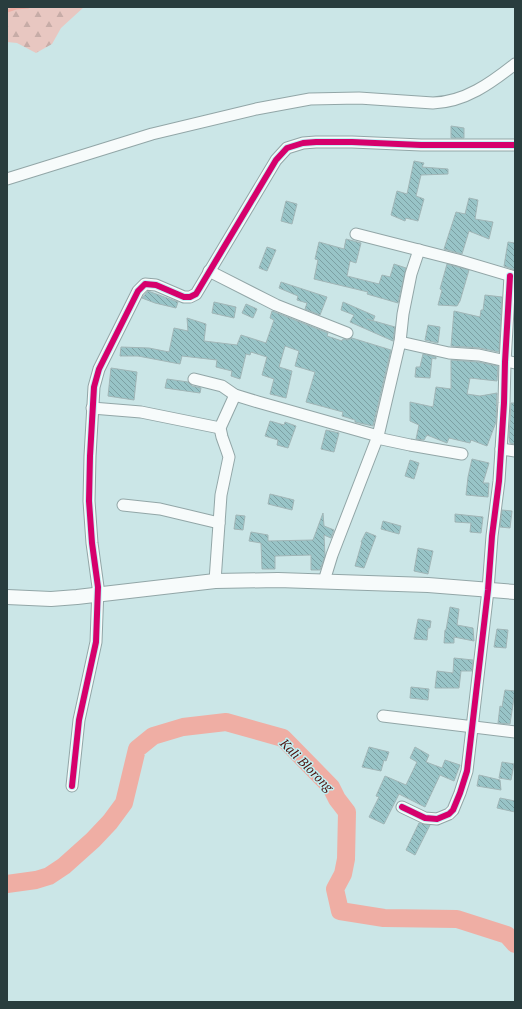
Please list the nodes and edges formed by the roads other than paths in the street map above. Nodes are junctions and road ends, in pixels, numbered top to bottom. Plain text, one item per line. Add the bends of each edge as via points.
1 (515, 64) edge
2 (515, 145) edge
3 (7, 179) edge
4 (356, 234) dead end
5 (420, 250) junction
6 (209, 271) junction
7 (512, 277) edge
8 (347, 333) dead end
9 (400, 342) junction
10 (510, 363) edge
11 (194, 379) dead end
12 (235, 395) junction
13 (92, 408) junction
14 (220, 428) junction
15 (378, 437) junction
16 (501, 449) junction
17 (515, 451) edge
18 (462, 454) dead end
19 (124, 505) dead end
20 (219, 522) junction
21 (215, 581) junction
22 (324, 581) junction
23 (488, 590) junction
24 (515, 592) edge
25 (98, 595) junction
26 (7, 597) edge
27 (383, 716) dead end
28 (472, 728) junction
29 (515, 732) edge
30 (72, 786) dead end
31 (402, 807) dead end

1 - 3 street via 484,87 443,103 359,98 310,99 152,134
2 - 6 street via 352,142 303,143 287,148 276,160
4 - 5 street
5 - 7 street
5 - 9 street via 411,274
6 - 8 street via 276,306
6 - 13 street via 196,294 190,297 151,284 142,286 120,324 99,369
7 - 10 street
9 - 10 street via 449,353 479,355
9 - 15 street
10 - 16 street
11 - 12 street via 222,386
12 - 14 street
12 - 15 street
13 - 14 street via 141,412
13 - 25 street via 90,508
14 - 20 street via 228,457
15 - 18 street
15 - 22 street via 333,551
16 - 17 street
16 - 23 street
19 - 20 street via 160,509
20 - 21 street
21 - 22 street
21 - 25 street
22 - 23 street
23 - 24 street
23 - 28 street
25 - 26 street via 51,599
25 - 30 street via 96,642 79,720
27 - 28 street
28 - 29 street
28 - 31 street via 466,770 453,810 437,819 425,818

